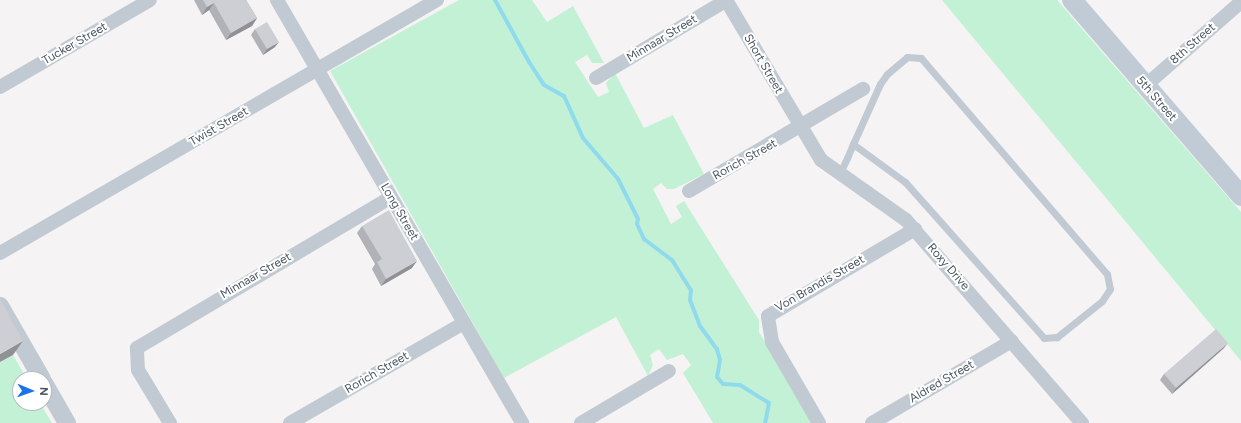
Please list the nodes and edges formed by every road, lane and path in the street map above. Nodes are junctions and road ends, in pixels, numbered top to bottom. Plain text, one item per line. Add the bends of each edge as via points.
1 (150, 0) edge
2 (277, 0) edge
3 (437, 0) edge
4 (727, 0) edge
5 (1072, 0) edge
6 (1241, 2) edge
7 (316, 71) junction
8 (596, 78) dead end
9 (1145, 86) junction
10 (0, 87) edge
11 (863, 90) dead end
12 (800, 128) junction
13 (853, 144) junction
14 (840, 173) junction
15 (689, 191) dead end
16 (1241, 196) edge
17 (390, 198) junction
18 (915, 229) junction
19 (0, 253) edge
20 (1, 309) edge
21 (464, 323) junction
22 (1012, 341) junction
23 (37, 371) edge
24 (669, 371) dead end
25 (52, 397) edge
26 (67, 423) edge
27 (170, 423) edge
28 (290, 423) edge
29 (522, 423) edge
30 (581, 423) edge
31 (819, 423) edge
32 (872, 423) edge
33 (1082, 423) edge

1 - 10 street, Tucker Street
2 - 7 street, Long Street
3 - 7 street, Twist Street
4 - 8 street, Minnaar Street
4 - 12 street, Short Street
5 - 9 main road, 5th Street
6 - 9 street, 8th Street
7 - 17 street, Long Street
7 - 19 street, Twist Street
9 - 16 main road, 5th Street
11 - 12 street, Rorich Street
12 - 14 street, Roxy Drive via 821,160
12 - 15 street, Rorich Street
13 - 13 lane via 890,70 907,57 921,58 1107,274 1111,284 1108,294 1057,337 1050,339 1039,335 905,182
13 - 14 lane
14 - 18 street, Roxy Drive via 895,209
17 - 21 street, Long Street
17 - 27 street, Minnaar Street via 145,340 137,348 136,363
18 - 22 street, Roxy Drive
18 - 31 street, Von Brandis Street via 768,316 772,342
20 - 23 street
21 - 28 street, Rorich Street
21 - 29 street, Long Street
22 - 32 street, Aldred Street
22 - 33 street, Roxy Drive
24 - 30 street
25 - 26 street

